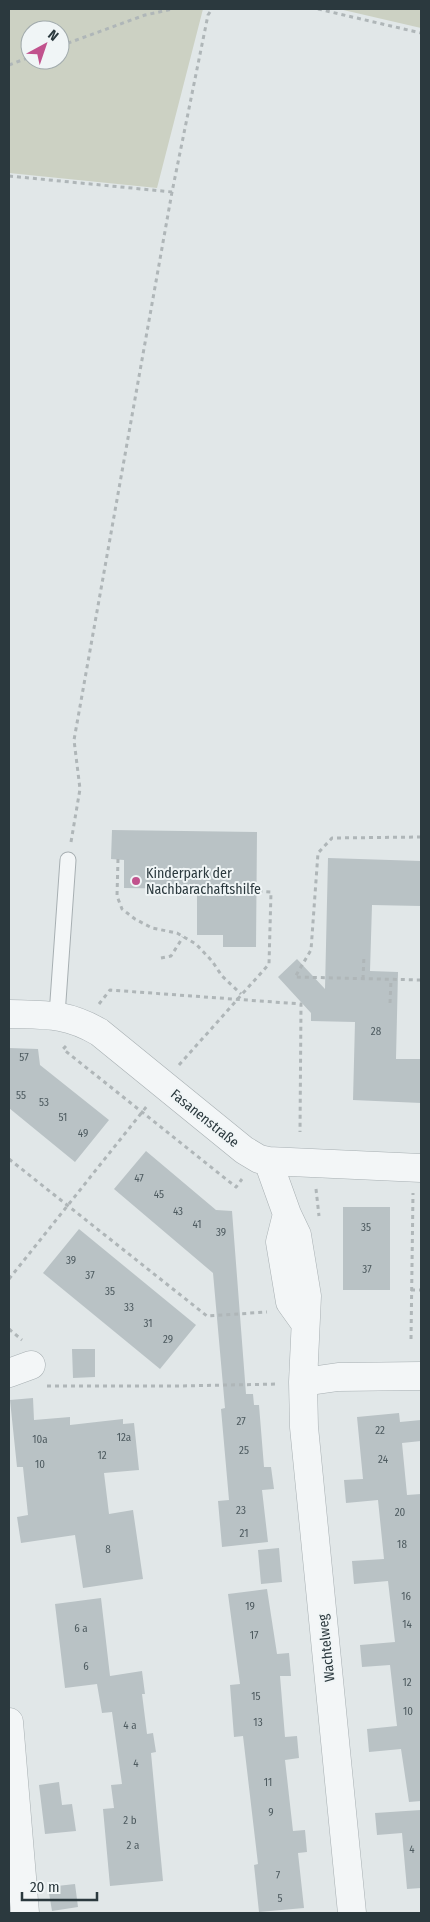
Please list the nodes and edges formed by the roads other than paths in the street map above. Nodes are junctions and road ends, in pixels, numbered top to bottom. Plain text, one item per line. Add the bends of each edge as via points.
1 (68, 860) road end
2 (9, 1014) edge
3 (57, 1015) junction
4 (263, 1160) junction
5 (417, 1168) edge
6 (417, 1376) edge
7 (303, 1382) junction
8 (9, 1722) edge
9 (25, 1913) edge
10 (352, 1913) edge

1 - 3 lane
2 - 3 street, Fasanenstraße
3 - 4 street, Fasanenstraße via 99,1032 244,1150
4 - 5 street
4 - 7 street, Wachtelweg via 297,1235 307,1296
6 - 7 street via 338,1377
7 - 10 street, Wachtelweg via 304,1427
8 - 9 street

